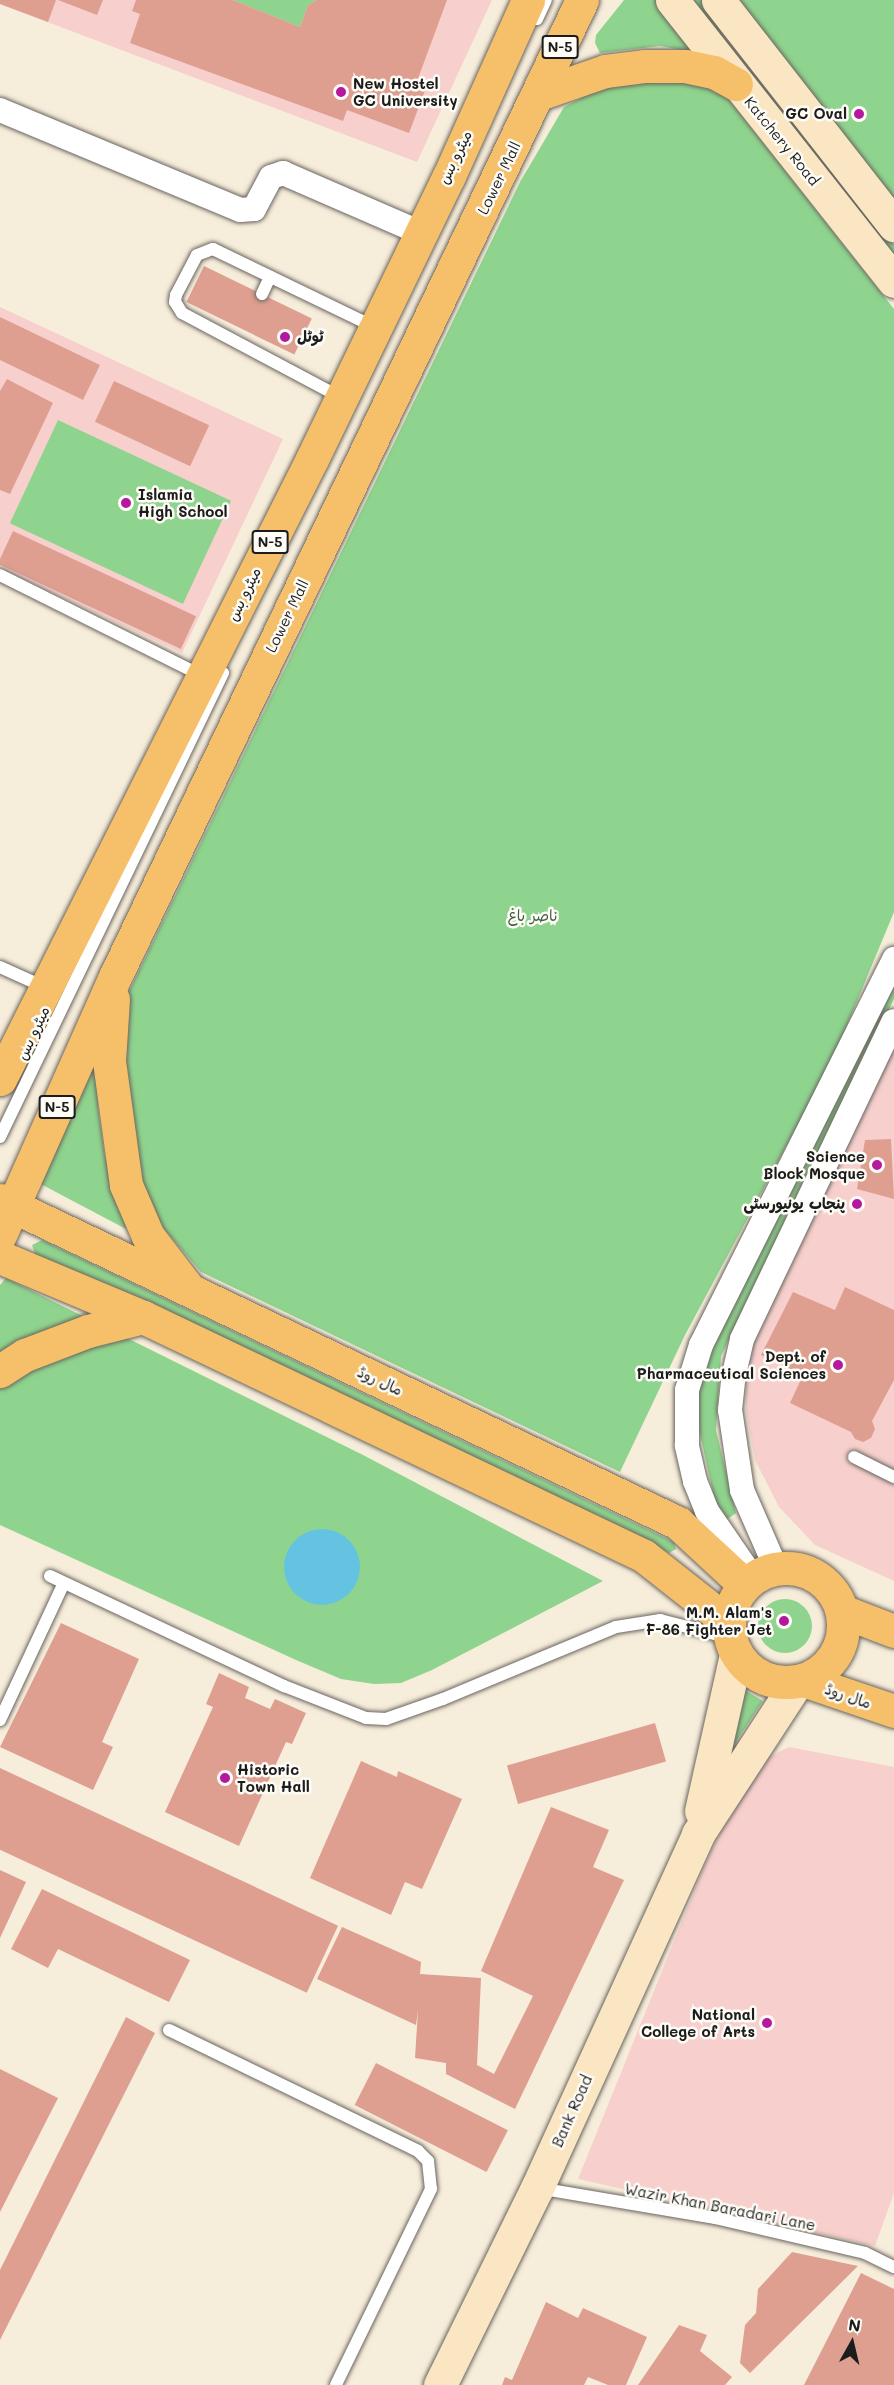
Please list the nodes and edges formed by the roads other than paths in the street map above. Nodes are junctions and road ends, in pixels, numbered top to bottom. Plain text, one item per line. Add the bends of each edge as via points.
1 (582, 0) edge
2 (672, 0) edge
3 (718, 0) edge
4 (531, 8) edge
5 (736, 84) junction
6 (505, 86) dead end
7 (539, 94) junction
8 (0, 110) edge
9 (894, 225) edge
10 (421, 233) junction
11 (270, 277) junction
12 (894, 280) edge
13 (262, 294) dead end
14 (375, 328) junction
15 (245, 331) dead end
16 (239, 343) junction
17 (342, 398) junction
18 (284, 546) dead end
19 (0, 575) edge
20 (214, 670) junction
21 (894, 959) edge
22 (0, 967) edge
23 (114, 979) junction
24 (44, 987) junction
25 (894, 1021) edge
26 (0, 1079) edge
27 (0, 1137) edge
28 (4, 1214) edge
29 (0, 1257) edge
30 (195, 1296) junction
31 (142, 1317) junction
32 (0, 1371) edge
33 (854, 1457) dead end
34 (894, 1477) edge
35 (50, 1576) dead end
36 (758, 1577) junction
37 (64, 1583) junction
38 (842, 1611) junction
39 (894, 1631) edge
40 (731, 1638) junction
41 (800, 1681) junction
42 (894, 1711) edge
43 (0, 1720) edge
44 (698, 1834) junction
45 (169, 2030) dead end
46 (537, 2188) junction
47 (894, 2267) edge
48 (336, 2385) edge
49 (440, 2385) edge

1 - 7 main road, Lower Mall / N-5
2 - 5 street, Katchery Road
3 - 9 street
4 - 10 main road, N-5
5 - 7 main road via 714,72 685,66 644,66 605,71
5 - 12 street, Katchery Road
6 - 18 lane, میٹرو بس
7 - 23 main road, Lower Mall / N-5
8 - 10 street via 240,210 254,209 271,177 283,173
10 - 14 main road, N-5
11 - 13 lane
11 - 14 lane
11 - 16 lane via 213,249 204,249 193,261 176,295 175,302 182,313
14 - 17 main road, N-5
15 - 16 lane
16 - 17 lane
17 - 20 main road, N-5
19 - 20 lane
20 - 24 main road, N-5
20 - 27 lane, میٹرو بس
21 - 36 street via 700,1345 687,1390 687,1445 695,1481 707,1511
22 - 24 lane
23 - 28 main road, Lower Mall / N-5
23 - 30 main road via 110,1061 126,1185 148,1236
24 - 26 main road, N-5
25 - 36 street via 742,1339 730,1410
28 - 30 main road, مال روڈ
29 - 31 main road
30 - 36 main road, مال روڈ via 678,1523
31 - 32 main road via 88,1330 25,1355
31 - 40 main road via 644,1556
33 - 34 lane
35 - 37 lane
36 - 38 main road via 791,1567 818,1577 837,1598
36 - 40 main road via 734,1602
37 - 40 lane via 285,1686 366,1718 386,1719 443,1699 616,1627 660,1620
37 - 43 lane
38 - 39 main road
38 - 41 main road via 840,1646 819,1673
40 - 41 main road via 762,1677
40 - 44 street, Bank Road
41 - 42 main road, مال روڈ
41 - 44 street, Bank Road
44 - 46 street, Bank Road
45 - 48 lane via 418,2151 428,2162 432,2176 426,2200
46 - 47 lane, Wazir Khan Baradari Lane via 715,2218 865,2253
46 - 49 street, Bank Road

